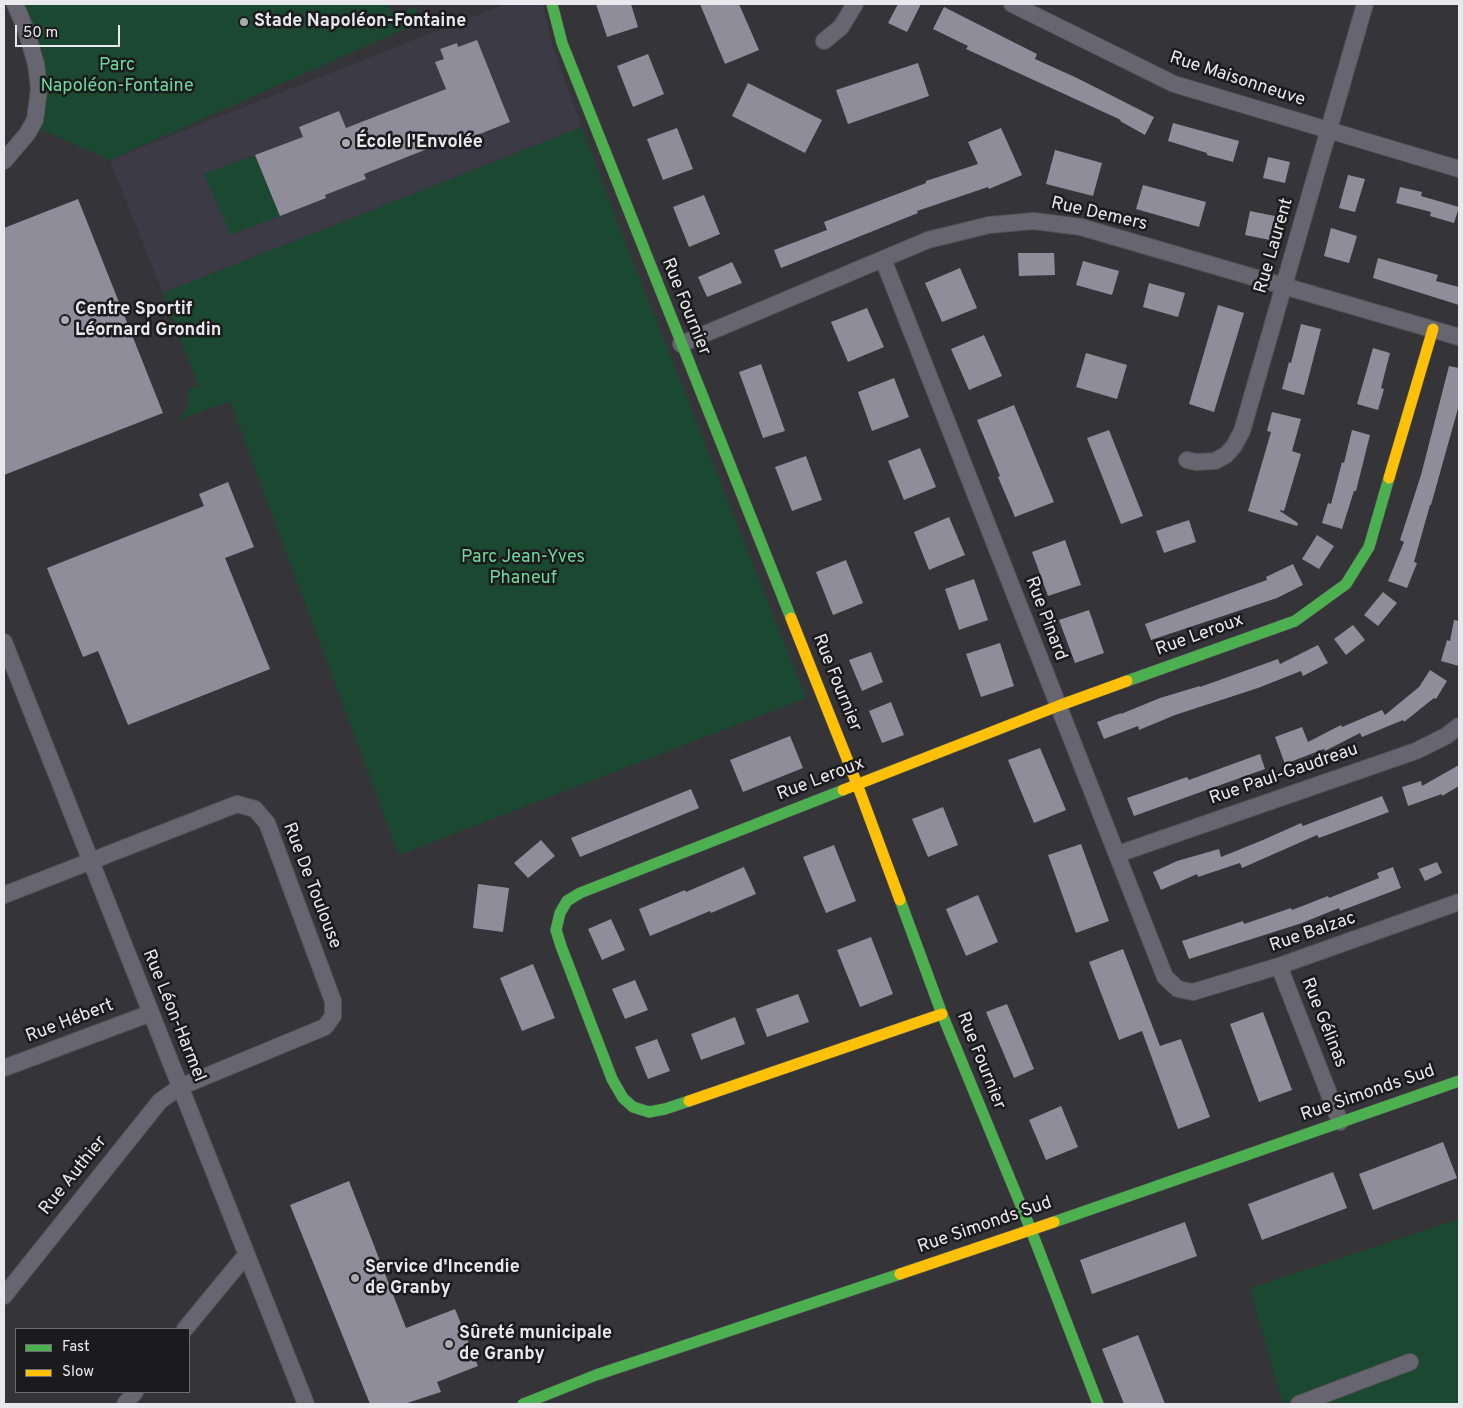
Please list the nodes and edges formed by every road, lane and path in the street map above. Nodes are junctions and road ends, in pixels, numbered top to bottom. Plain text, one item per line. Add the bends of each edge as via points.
1 (15, 4) edge
2 (552, 4) edge
3 (855, 4) edge
4 (1012, 4) edge
5 (1365, 4) edge
6 (824, 41) dead end
7 (1329, 130) junction
8 (4, 161) edge
9 (1459, 169) edge
10 (883, 259) junction
11 (1284, 286) junction
12 (1433, 329) junction
13 (1459, 337) edge
14 (681, 344) junction
15 (1187, 460) dead end
16 (4, 642) edge
17 (1058, 706) junction
18 (1459, 726) edge
19 (857, 784) junction
20 (1118, 854) junction
21 (91, 862) junction
22 (4, 895) edge
23 (1459, 902) edge
24 (1279, 966) junction
25 (1178, 989) joint
26 (151, 1013) junction
27 (942, 1014) junction
28 (4, 1068) edge
29 (1459, 1081) edge
30 (180, 1087) junction
31 (1340, 1122) junction
32 (1031, 1230) junction
33 (246, 1255) junction
34 (4, 1296) edge
35 (186, 1328) edge
36 (1410, 1362) dead end
37 (134, 1393) edge
38 (125, 1404) edge
39 (306, 1404) edge
40 (523, 1404) edge
41 (1098, 1404) edge
42 (1299, 1404) edge

1 - 8 street via 36,64 39,88 35,120
2 - 14 street, Rue Fournier via 562,43
3 - 6 street via 841,27
4 - 7 street, Rue Maisonneuve via 1174,84
5 - 7 street, Rue Laurent
7 - 9 street, Rue Maisonneuve
7 - 11 street, Rue Laurent
10 - 11 street, Rue Demers via 928,240 989,225 1034,221 1080,227
10 - 14 street, Rue Demers
10 - 17 street, Rue Pinard
11 - 12 street, Rue Demers
11 - 15 street, Rue Laurent via 1247,416 1234,446 1215,461
12 - 13 street, Rue Demers
12 - 17 street, Rue Leroux via 1369,547 1346,584 1295,621
14 - 19 street, Rue Fournier
16 - 21 street, Rue Léon-Harmel
17 - 19 street, Rue Leroux
17 - 20 street, Rue Pinard
18 - 20 street, Rue Paul-Gaudreau via 1416,751
19 - 27 street, Rue Fournier
19 - 27 street, Rue Leroux via 580,893 568,901 560,913 556,930 561,946 612,1078 623,1098 633,1107 649,1112
20 - 25 street, Rue Pinard via 1165,977
21 - 22 street, Rue De Toulouse
21 - 26 street, Rue Léon-Harmel
21 - 30 street, Rue De Toulouse via 237,804 255,810 267,823 333,1001 333,1016 325,1026
23 - 24 street, Rue Balzac
24 - 25 street, Rue Balzac via 1194,992
24 - 31 street, Rue Gélinas
26 - 28 street, Rue Hébert
26 - 30 street, Rue Léon-Harmel
27 - 32 street, Rue Fournier
29 - 31 street, Rue Simonds Sud
30 - 33 street, Rue Léon-Harmel
30 - 34 street, Rue Authier via 160,1101
31 - 32 street, Rue Simonds Sud
32 - 40 street, Rue Simonds Sud via 596,1375
32 - 41 street, Rue Fournier
33 - 35 street
33 - 39 street, Rue Léon-Harmel
36 - 42 street
37 - 38 street

